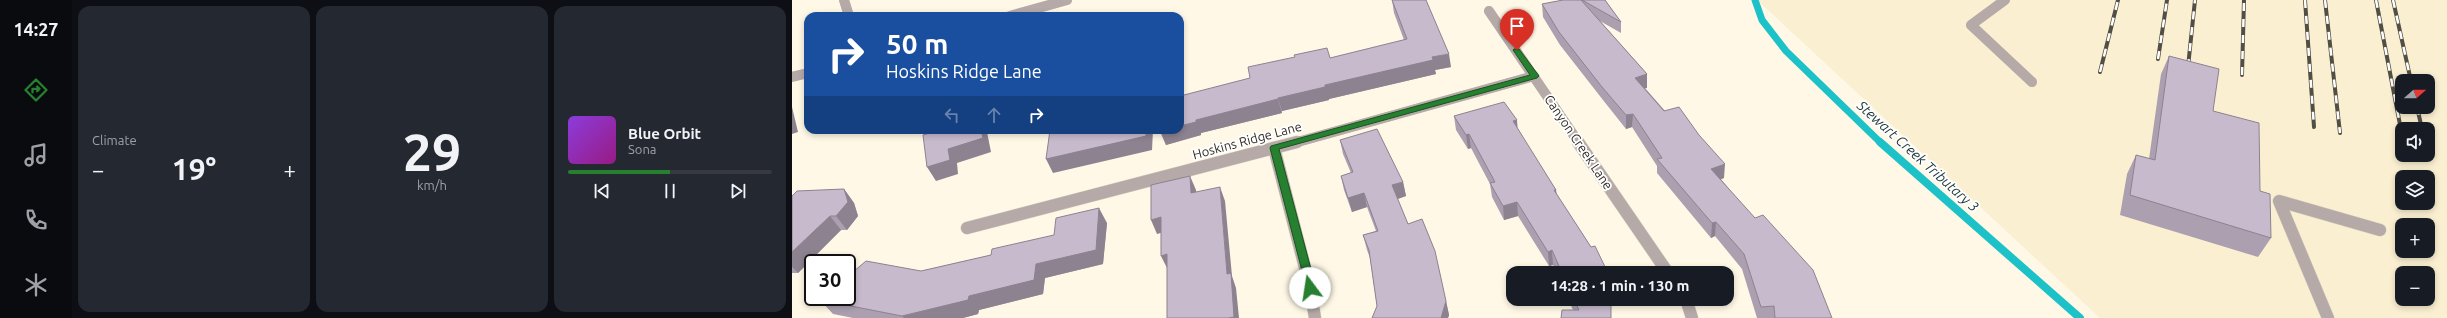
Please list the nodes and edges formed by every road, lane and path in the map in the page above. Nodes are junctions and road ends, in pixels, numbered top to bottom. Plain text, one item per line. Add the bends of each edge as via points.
1 (844, 0) edge
2 (1067, 0) edge
3 (2005, 0) edge
4 (1489, 11) dead end
5 (848, 12) edge
6 (1024, 12) edge
7 (804, 74) edge
8 (1534, 76) junction
9 (792, 77) edge
10 (2032, 82) dead end
11 (1274, 148) junction
12 (967, 228) dead end
13 (2380, 230) dead end
14 (1663, 266) edge
15 (1688, 306) edge
16 (1315, 318) edge
17 (1692, 318) edge
18 (2328, 318) edge

1 - 5 street
2 - 6 street
3 - 10 street via 1971,25
4 - 8 street, Canyon Creek Lane
7 - 9 street
8 - 11 street, Hoskins Ridge Lane
8 - 14 street, Canyon Creek Lane
11 - 12 street, Hoskins Ridge Lane
11 - 16 street via 1310,288
13 - 18 street via 2279,201
15 - 17 street

